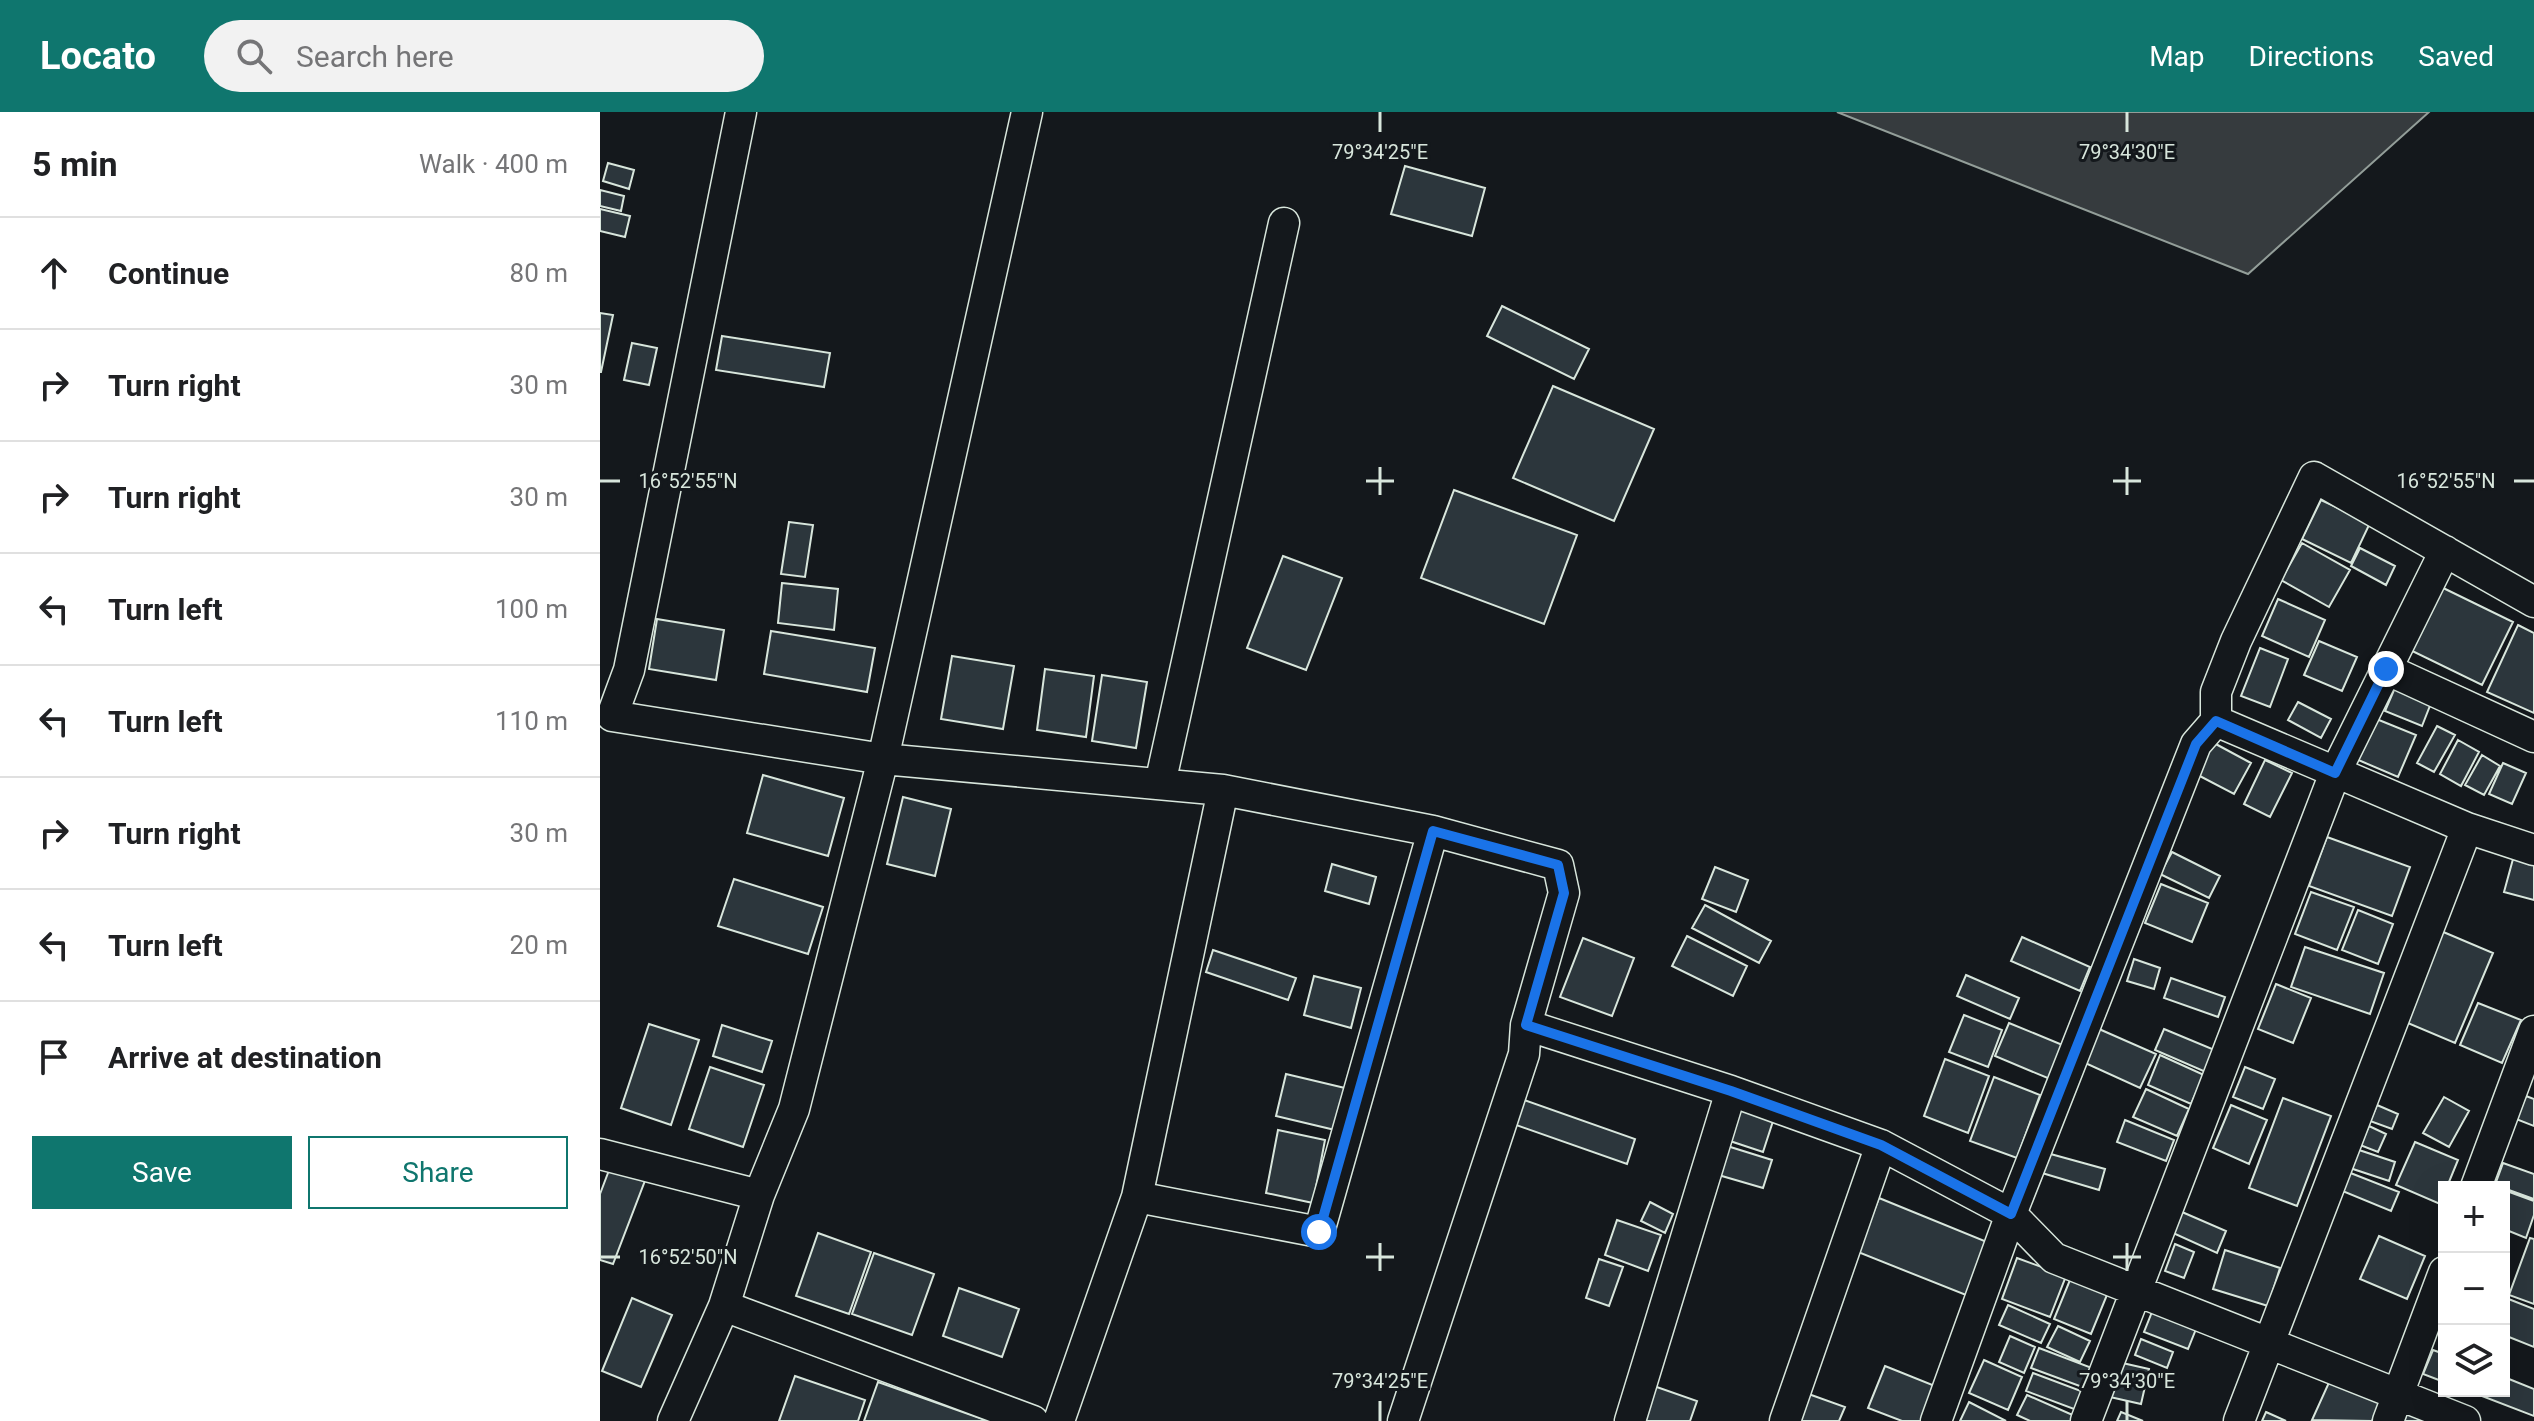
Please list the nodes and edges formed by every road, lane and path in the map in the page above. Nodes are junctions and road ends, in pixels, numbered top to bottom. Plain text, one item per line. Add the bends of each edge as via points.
1 (741, 112) edge
2 (1027, 112) edge
3 (1284, 223) dead end
4 (2445, 551) junction
5 (2534, 602) edge
6 (2386, 669) junction
7 (2216, 721) junction
8 (2534, 737) edge
9 (883, 759) junction
10 (2335, 773) junction
11 (1160, 784) junction
12 (1223, 790) junction
13 (2467, 828) junction
14 (1433, 831) junction
15 (2534, 850) edge
16 (1526, 1025) junction
17 (2534, 1031) edge
18 (1731, 1091) junction
19 (1881, 1145) junction
20 (600, 1154) edge
21 (2478, 1181) edge
22 (759, 1195) junction
23 (1137, 1197) junction
24 (2011, 1214) junction
25 (2438, 1288) edge
26 (2135, 1289) junction
27 (724, 1306) junction
28 (2268, 1344) junction
29 (2393, 1408) edge
30 (673, 1421) edge
31 (1033, 1421) edge
32 (1059, 1421) edge
33 (1403, 1421) edge
34 (1630, 1421) edge
35 (1785, 1421) edge
36 (1936, 1421) edge
37 (2086, 1421) edge
38 (2239, 1421) edge
39 (2465, 1421) edge

1 - 9 street via 629,670 612,716
2 - 9 street
3 - 11 street
4 - 5 street
4 - 6 street
4 - 7 street via 2314,477 2236,641 2216,692
6 - 8 street
6 - 10 street
7 - 10 street
7 - 24 street via 2196,744
9 - 11 street
9 - 22 street via 794,1109
10 - 13 street
10 - 26 street
11 - 12 street
12 - 14 street
12 - 23 street
13 - 15 street
13 - 28 street
14 - 16 street via 1558,865 1564,893
14 - 23 street via 1319,1232
16 - 18 street
16 - 33 street via 1524,1054
17 - 21 street
18 - 19 street
18 - 34 street
19 - 24 street
19 - 35 street
20 - 22 street
22 - 27 street
23 - 32 street
24 - 26 street via 2054,1258
24 - 36 street
25 - 29 street
26 - 28 street
26 - 37 street
27 - 30 street
27 - 31 street
28 - 29 street
28 - 38 street
29 - 39 street

